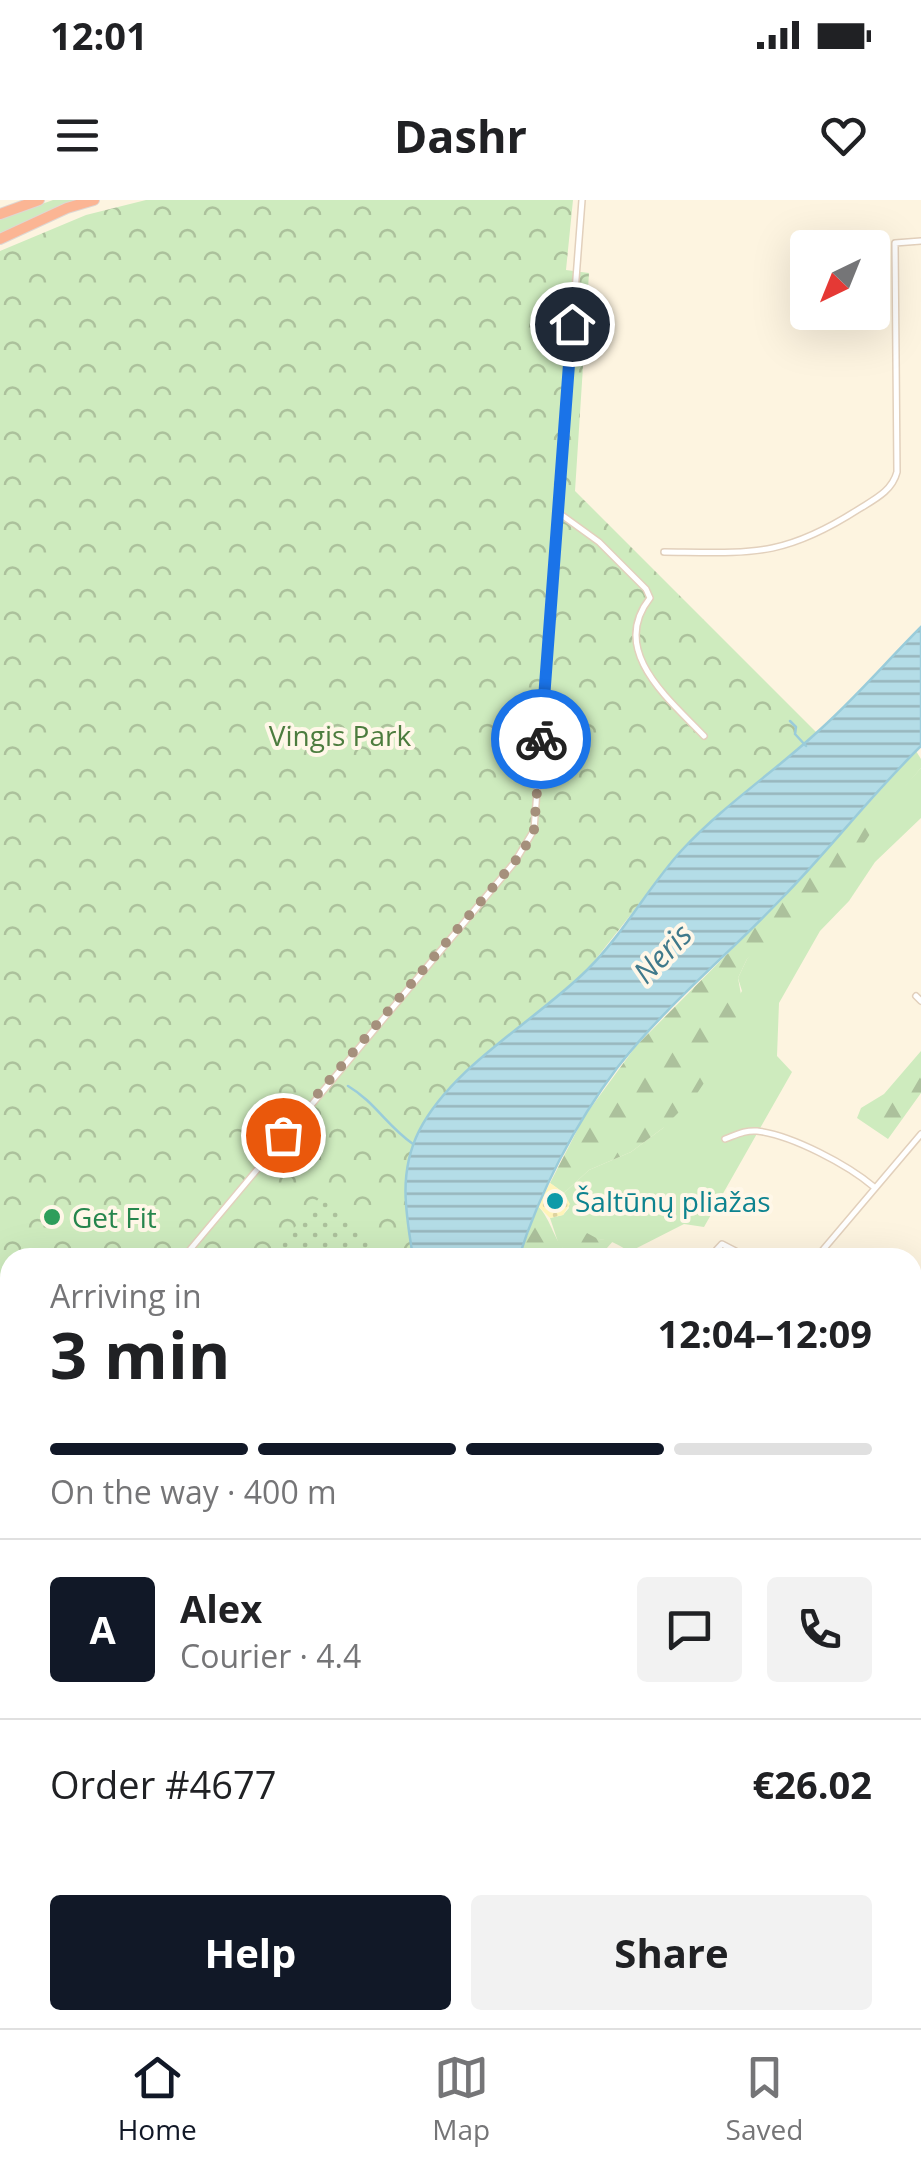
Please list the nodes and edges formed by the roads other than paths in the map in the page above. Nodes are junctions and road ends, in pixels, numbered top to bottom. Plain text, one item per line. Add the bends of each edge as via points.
1 (39, 200) edge
2 (94, 200) edge
3 (582, 200) edge
4 (0, 214) edge
5 (0, 239) edge
6 (921, 241) edge
7 (558, 512) junction
8 (664, 552) dead end
9 (704, 736) dead end
10 (921, 1134) edge
11 (726, 1139) dead end
12 (874, 1187) junction
13 (191, 1248) edge
14 (824, 1248) edge

1 - 4 highway
2 - 5 highway
3 - 7 street
6 - 8 street via 895,243 898,466 891,486 789,546
7 - 9 street via 646,589 650,598 635,636 645,670
7 - 13 street via 529,841
10 - 12 street
11 - 12 street via 745,1131 774,1135
12 - 14 street

